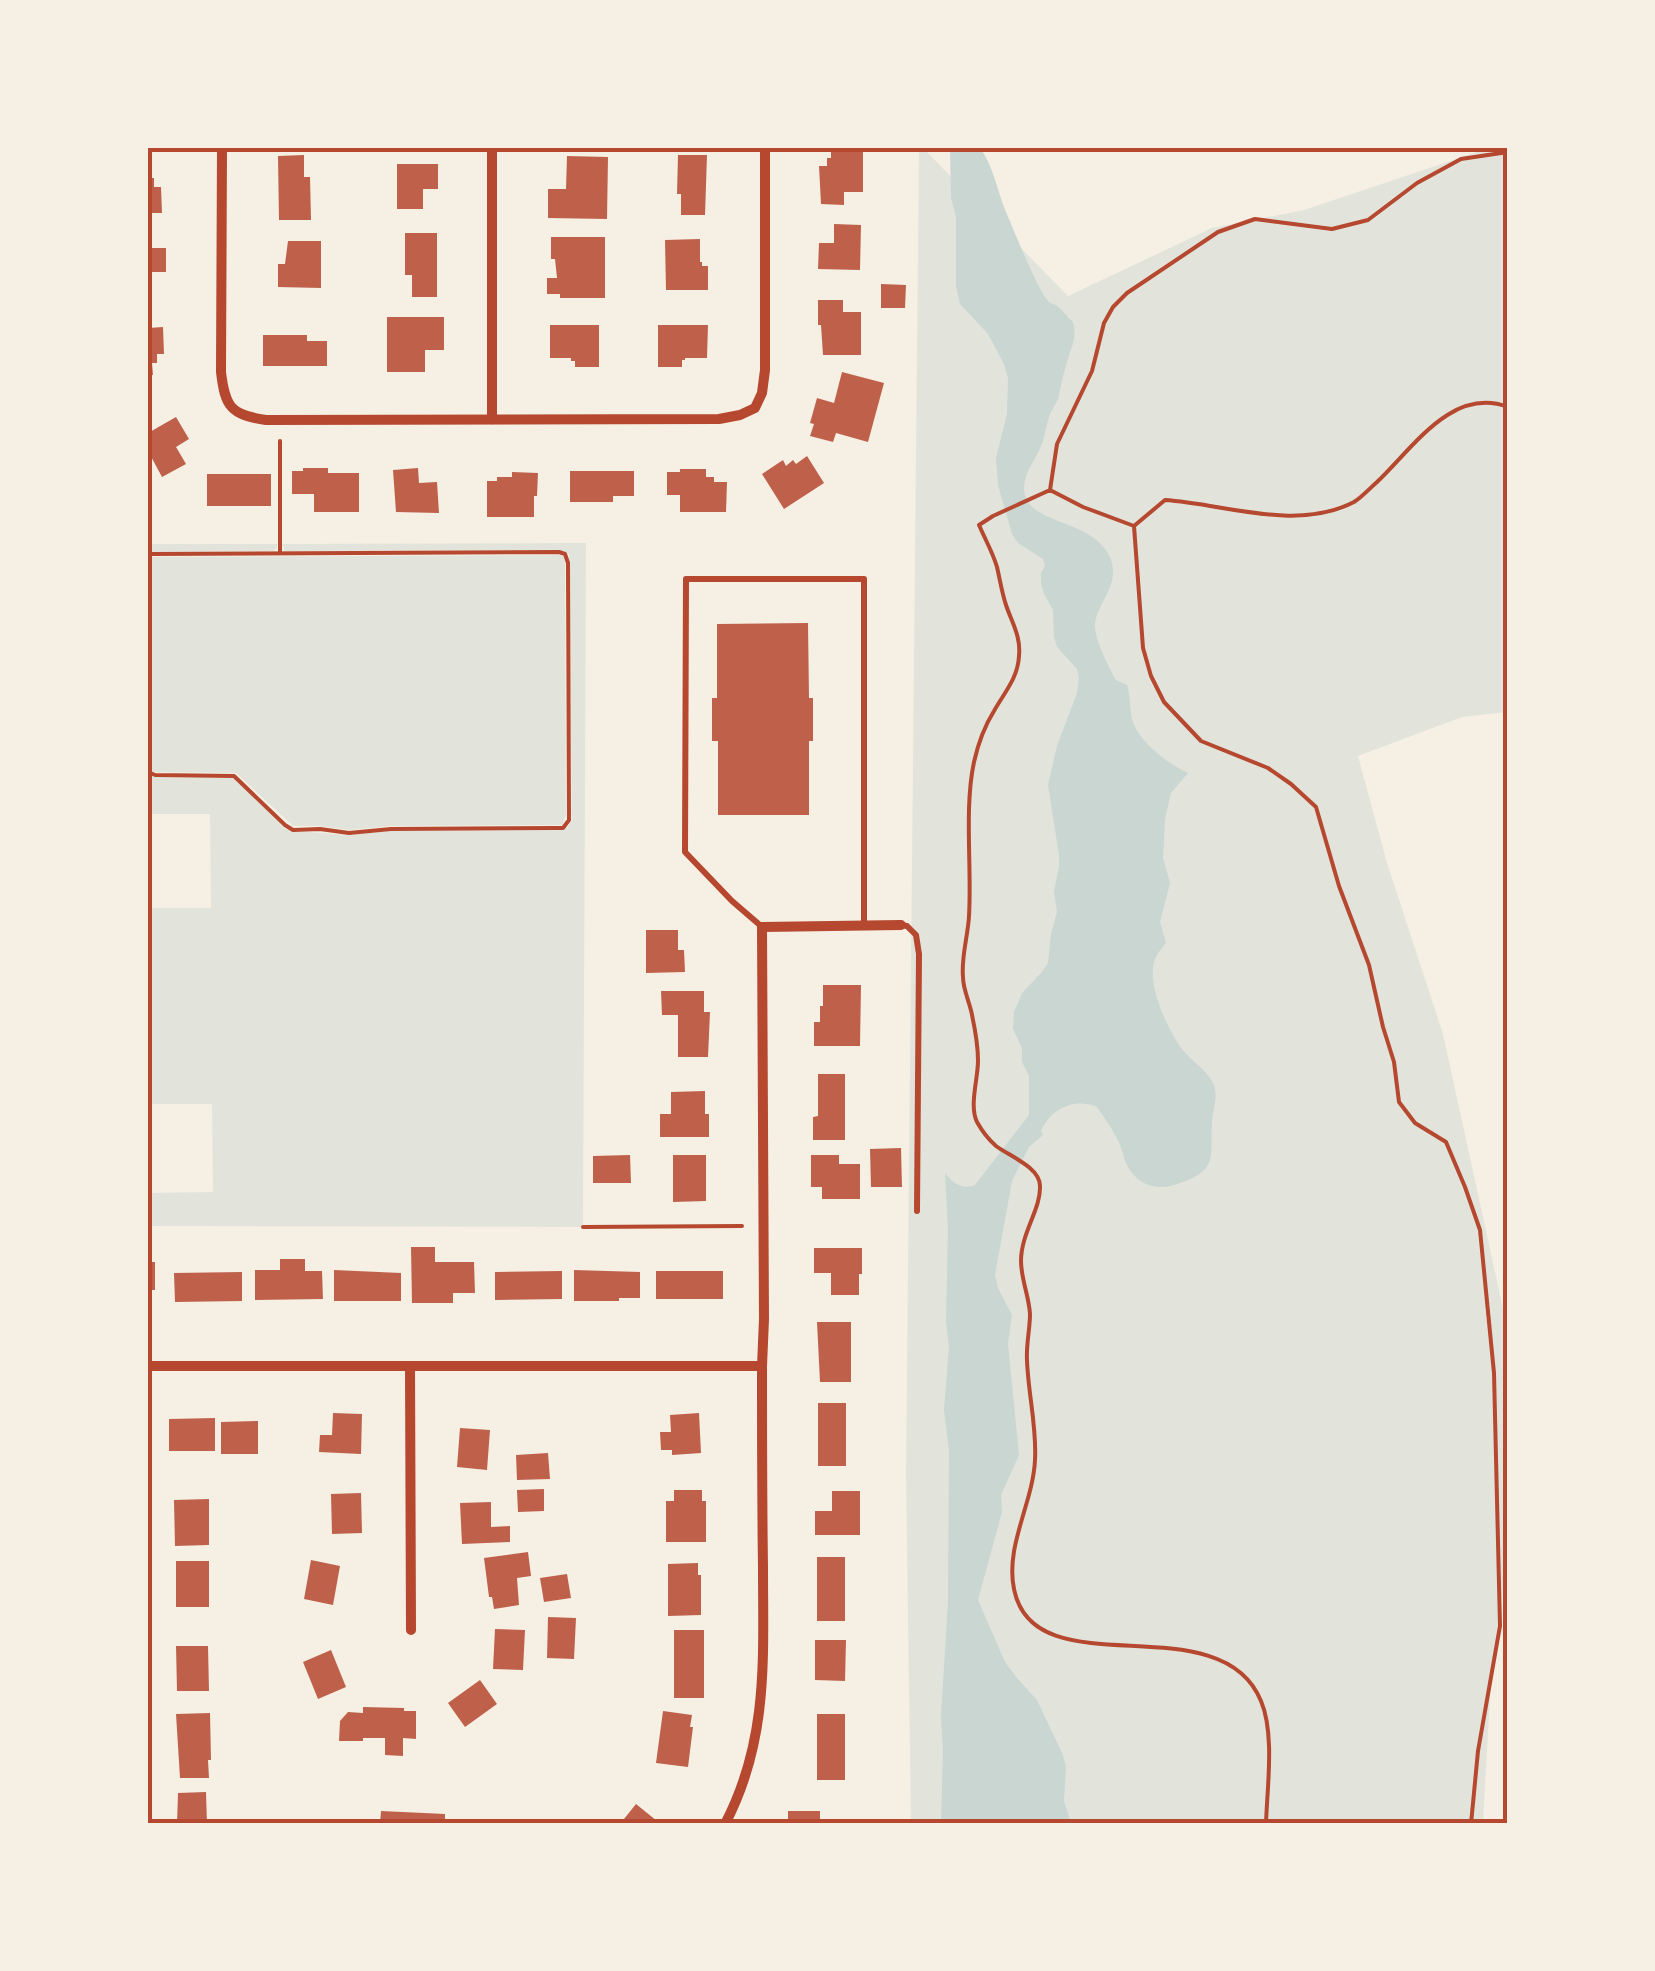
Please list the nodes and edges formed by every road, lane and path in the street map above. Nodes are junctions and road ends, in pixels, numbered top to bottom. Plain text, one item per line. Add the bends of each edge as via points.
1 (222, 148) edge
2 (492, 148) edge
3 (765, 148) edge
4 (1508, 152) edge
5 (1508, 407) edge
6 (492, 420) junction
7 (280, 441) dead end
8 (1050, 490) junction
9 (1134, 526) junction
10 (280, 553) junction
11 (148, 556) edge
12 (148, 772) edge
13 (901, 925) joint
14 (864, 926) junction
15 (762, 927) junction
16 (916, 1210) dead end
17 (742, 1226) dead end
18 (583, 1227) dead end
19 (148, 1366) edge
20 (410, 1366) junction
21 (762, 1366) junction
22 (411, 1630) dead end
23 (726, 1824) edge
24 (1266, 1824) edge
25 (1470, 1824) edge

1 - 6 street via 221,372 232,410 266,420
2 - 6 street
3 - 6 street via 765,370 755,408 720,419
4 - 8 path via 1461,159 1368,220 1332,229 1255,219 1218,232 1127,293 1104,323 1092,371 1057,444
5 - 9 path via 1466,404 1441,418 1357,500 1323,514 1246,514 1165,500
7 - 10 path
8 - 9 path
8 - 24 path via 979,525 1018,630 1020,653 973,764 962,978 978,1059 974,1116 984,1134 1031,1170 1040,1185 1021,1256 1035,1460 1013,1559 1014,1588 1034,1626 1052,1634 1197,1651 1252,1681 1264,1704 1269,1742
9 - 25 path via 1142,648 1151,676 1164,702 1201,741 1268,768 1316,807 1369,965 1399,1102 1446,1142 1480,1230 1494,1373 1500,1626
10 - 11 path
10 - 12 path via 567,556 568,824 293,830 234,776
13 - 14 street
13 - 16 lane via 912,930 919,954
14 - 15 street
14 - 15 lane via 864,579 686,579 685,852
15 - 21 street
17 - 18 path
19 - 20 street
20 - 21 street
20 - 22 street
21 - 23 street via 762,1703 751,1762

